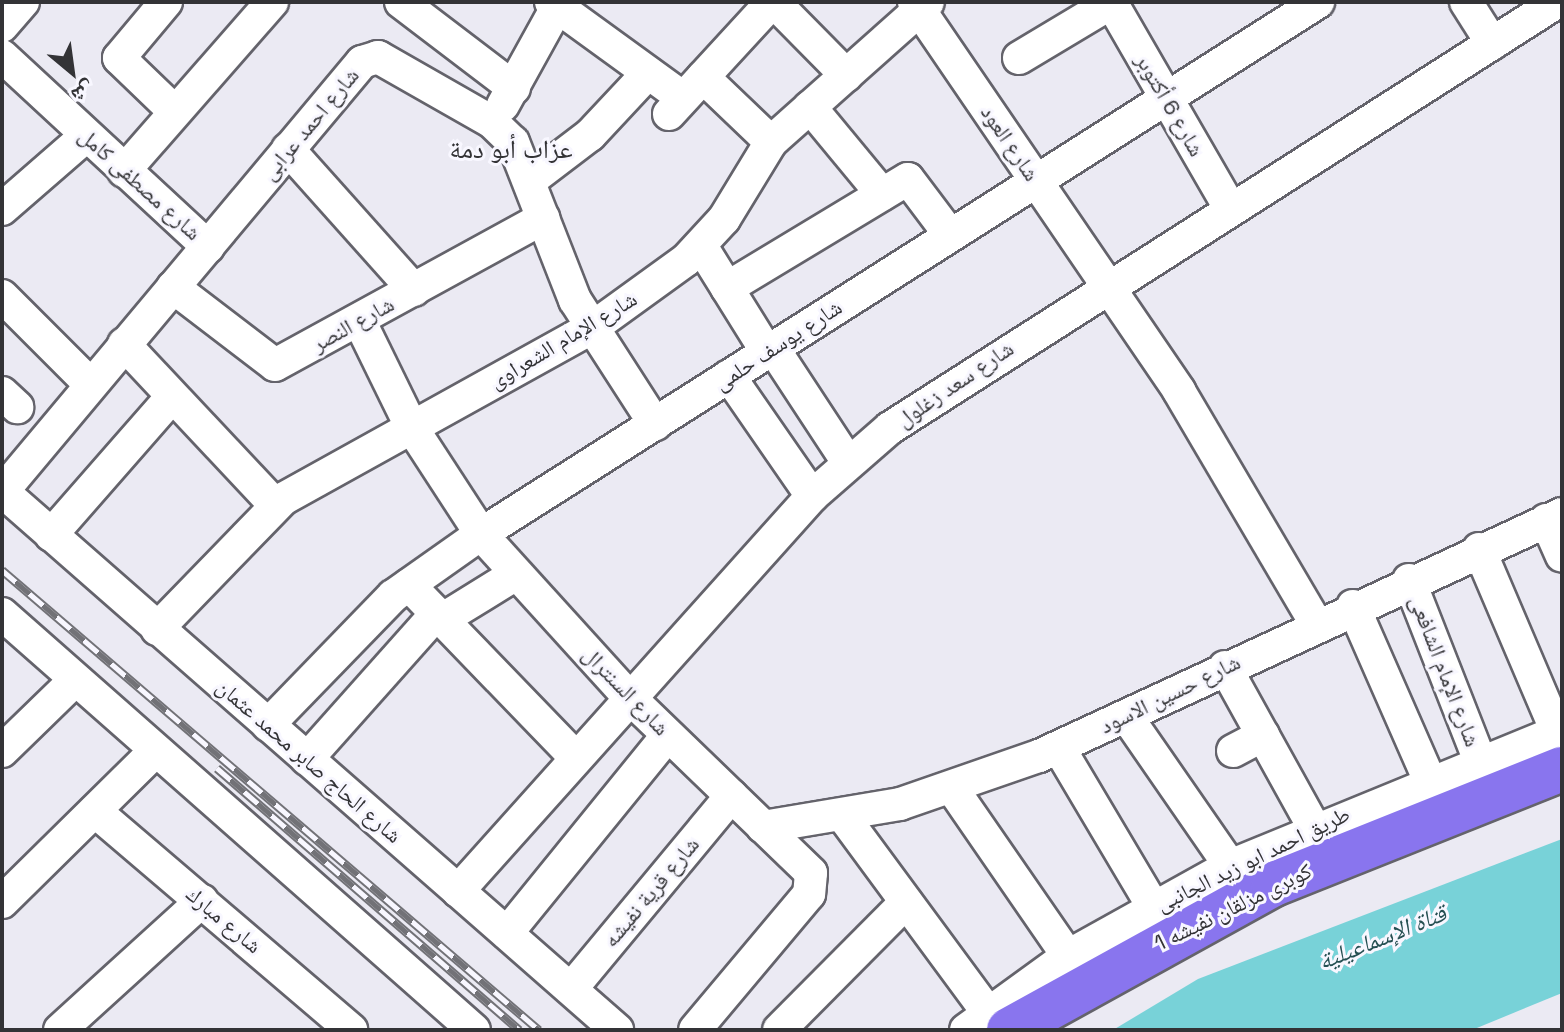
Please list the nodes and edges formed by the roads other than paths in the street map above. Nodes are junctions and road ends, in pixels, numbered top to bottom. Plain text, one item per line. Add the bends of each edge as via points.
1 (23, 2) edge
2 (166, 2) edge
3 (272, 2) edge
4 (401, 2) edge
5 (773, 2) edge
6 (1111, 2) edge
7 (1318, 2) edge
8 (1466, 2) edge
9 (1557, 2) edge
10 (554, 4) edge
11 (920, 5) edge
12 (2, 26) edge
13 (1492, 43) junction
14 (1019, 58) dead end
15 (648, 73) junction
16 (846, 75) junction
17 (9, 76) edge
18 (514, 88) junction
19 (685, 97) junction
20 (1166, 98) junction
21 (810, 107) junction
22 (173, 110) junction
23 (492, 122) junction
24 (86, 136) junction
25 (771, 142) junction
26 (288, 149) junction
27 (124, 171) junction
28 (532, 179) junction
29 (1035, 180) junction
30 (882, 194) junction
31 (1230, 208) junction
32 (2, 209) edge
33 (543, 218) junction
34 (950, 235) junction
35 (701, 246) junction
36 (208, 247) junction
37 (1105, 286) junction
38 (173, 287) junction
39 (727, 288) junction
40 (414, 290) junction
41 (2, 296) edge
42 (359, 320) junction
43 (592, 328) junction
44 (124, 344) junction
45 (770, 350) junction
46 (729, 376) junction
47 (90, 384) junction
48 (172, 397) junction
49 (655, 424) junction
50 (412, 428) junction
51 (848, 462) junction
52 (2, 492) edge
53 (812, 496) junction
54 (275, 505) junction
55 (1554, 517) edge
56 (481, 534) junction
57 (51, 535) junction
58 (1479, 549) junction
59 (1562, 556) edge
60 (516, 574) junction
61 (1409, 580) junction
62 (409, 585) junction
63 (1353, 606) junction
64 (2, 614) edge
65 (440, 616) junction
66 (1316, 624) junction
67 (157, 629) junction
68 (1225, 667) junction
69 (75, 680) junction
70 (629, 697) junction
71 (1127, 717) junction
72 (268, 725) junction
73 (668, 735) junction
74 (1263, 735) junction
75 (1560, 744) edge
76 (1059, 748) junction
77 (2, 751) edge
78 (1233, 751) dead end
79 (154, 752) junction
80 (575, 757) junction
81 (307, 759) junction
82 (1480, 761) junction
83 (1430, 781) junction
84 (952, 788) junction
85 (731, 796) junction
86 (95, 811) junction
87 (843, 816) junction
88 (1313, 826) junction
89 (763, 827) junction
90 (1230, 866) junction
91 (458, 891) junction
92 (202, 901) junction
93 (2, 902) edge
94 (906, 902) junction
95 (1153, 906) junction
96 (507, 933) junction
97 (1068, 956) junction
98 (571, 989) junction
99 (988, 1024) edge
100 (60, 1030) edge
101 (351, 1030) edge
102 (474, 1030) edge
103 (617, 1030) edge
104 (695, 1030) edge
105 (779, 1030) edge

1 - 12 street
2 - 22 street via 119,58
3 - 22 street
4 - 18 street
5 - 16 street
5 - 19 street
6 - 14 street
6 - 20 street, شارع 6 أكتوبر
7 - 20 street, شارع يوسف حلمى
8 - 13 street
9 - 13 street, شارع سعد زغلول
10 - 15 street
10 - 18 street
11 - 16 street, شارع الإمام الشعراوى
11 - 29 street, شارع العود
13 - 31 street, شارع سعد زغلول
15 - 19 street
15 - 28 street via 590,135
16 - 21 street, شارع الإمام الشعراوى
17 - 24 street, شارع مصطفى كامل
18 - 23 street
19 - 25 street
20 - 29 street, شارع يوسف حلمى
20 - 31 street, شارع 6 أكتوبر
21 - 25 street, شارع الإمام الشعراوى
21 - 30 street
22 - 27 street
23 - 26 street, شارع احمد عرابى via 372,57
23 - 28 street, شارع احمد عرابى
24 - 27 street, شارع مصطفى كامل
24 - 32 street
25 - 35 street, شارع الإمام الشعراوى
26 - 36 street, شارع احمد عرابى
26 - 40 street
27 - 36 street, شارع مصطفى كامل
28 - 33 street, شارع احمد عرابى
29 - 34 street, شارع يوسف حلمى
29 - 37 street, شارع العود
30 - 34 street via 912,180
30 - 39 street
31 - 37 street, شارع سعد زغلول
33 - 40 street, شارع النصر
33 - 43 street, شارع احمد عرابى
34 - 45 street, شارع يوسف حلمى
35 - 39 street
35 - 43 street, شارع الإمام الشعراوى
36 - 38 street, شارع احمد عرابى
37 - 51 street, شارع سعد زغلول via 934,395
37 - 66 street, شارع العود via 1226,466
38 - 42 street, شارع النصر via 268,365
38 - 44 street, شارع احمد عرابى
39 - 45 street
40 - 42 street, شارع النصر
41 - 47 street
42 - 50 street, شارع السنترال
43 - 49 street, شارع احمد عرابى
43 - 50 street, شارع الإمام الشعراوى
44 - 47 street, شارع احمد عرابى
44 - 48 street
45 - 46 street, شارع يوسف حلمى
45 - 51 street
46 - 49 street, شارع يوسف حلمى
46 - 53 street
47 - 52 street, شارع احمد عرابى
48 - 54 street
48 - 57 street
49 - 56 street, شارع يوسف حلمى
50 - 54 street, شارع الإمام الشعراوى
50 - 56 street, شارع السنترال
51 - 53 street, شارع سعد زغلول
52 - 57 street, شارع الحاج صابر محمد عثمان
53 - 70 street, شارع سعد زغلول
54 - 67 street, شارع الإمام الشعراوى
55 - 58 street, شارع حسين الاسود
55 - 59 street
56 - 60 street, شارع السنترال
56 - 62 street, شارع يوسف حلمى
57 - 67 street, شارع الحاج صابر محمد عثمان
58 - 61 street, شارع حسين الاسود
58 - 75 street
60 - 65 street
60 - 70 street, شارع السنترال
61 - 63 street, شارع حسين الاسود
61 - 82 street, شارع الإمام الشافعى
62 - 65 street
62 - 72 street, شارع يوسف حلمى
63 - 66 street, شارع حسين الاسود
63 - 83 street
64 - 69 street
65 - 80 street
65 - 81 street
66 - 68 street, شارع حسين الاسود
67 - 72 street, شارع الحاج صابر محمد عثمان
68 - 71 street, شارع حسين الاسود
68 - 74 street
69 - 77 street
69 - 79 street
70 - 73 street, شارع السنترال
70 - 80 street, شارع سعد زغلول
71 - 76 street, شارع حسين الاسود
71 - 90 street
72 - 81 street, شارع الحاج صابر محمد عثمان
73 - 85 street, شارع السنترال
73 - 96 street
74 - 78 street
74 - 88 street
75 - 82 street, طريق احمد ابو زيد الجانبى
75 - 99 highway, كوبرى مزلقان نفيشه 1 via 1467,807 1274,884 1075,987
76 - 84 street, شارع حسين الاسود
76 - 95 street
79 - 86 street
79 - 102 street
80 - 91 street, شارع سعد زغلول
81 - 91 street, شارع الحاج صابر محمد عثمان
82 - 83 street, طريق احمد ابو زيد الجانبى
83 - 88 street, طريق احمد ابو زيد الجانبى
84 - 87 street, شارع حسين الاسود
84 - 97 street
85 - 89 street, شارع السنترال
85 - 98 street, شارع قرية نفيشه
86 - 92 street, شارع مبارك
86 - 93 street
87 - 89 street, شارع حسين الاسود
87 - 94 street
88 - 90 street, طريق احمد ابو زيد الجانبى
89 - 104 street, شارع السنترال via 811,873 813,887
90 - 95 street, طريق احمد ابو زيد الجانبى
91 - 96 street, شارع الحاج صابر محمد عثمان
92 - 100 street
92 - 101 street, شارع مبارك
94 - 99 street
94 - 105 street
95 - 97 street, طريق احمد ابو زيد الجانبى
96 - 98 street, شارع الحاج صابر محمد عثمان
97 - 99 street, طريق احمد ابو زيد الجانبى
98 - 103 street, شارع الحاج صابر محمد عثمان

